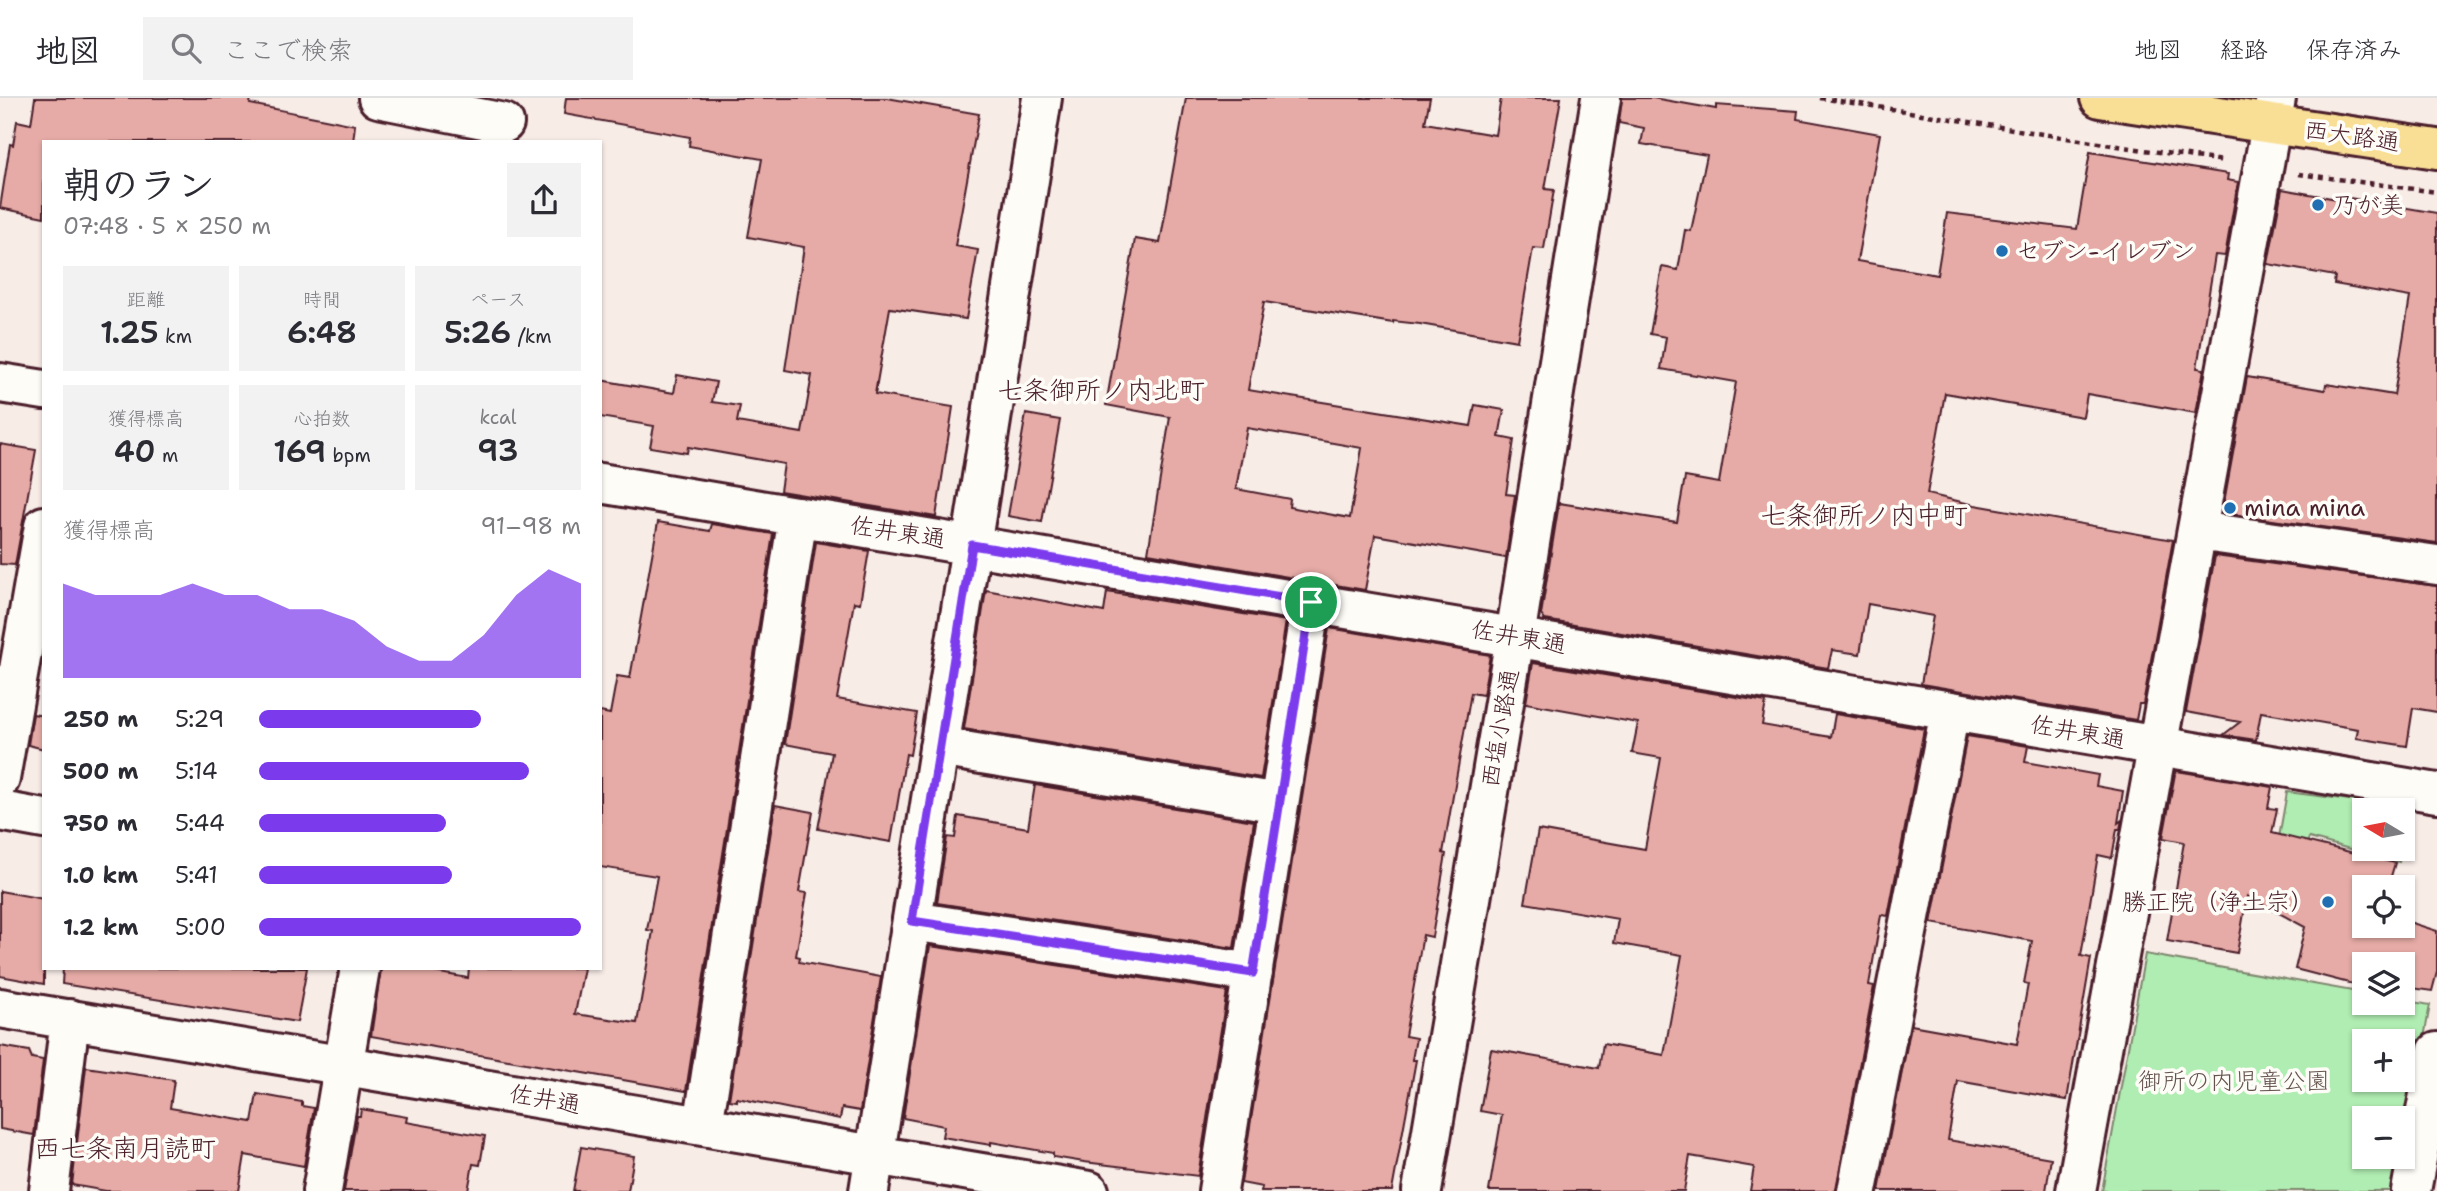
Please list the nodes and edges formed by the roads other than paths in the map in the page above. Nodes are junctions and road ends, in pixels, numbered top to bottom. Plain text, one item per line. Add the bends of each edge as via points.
1 (378, 98) edge
2 (1042, 98) edge
3 (1601, 98) edge
4 (2100, 98) edge
5 (2274, 111) edge
6 (505, 121) edge
7 (2437, 149) edge
8 (0, 383) edge
9 (42, 390) edge
10 (602, 483) edge
11 (797, 516) junction
12 (2197, 531) junction
13 (42, 538) edge
14 (972, 545) junction
15 (2437, 565) edge
16 (1311, 602) junction
17 (1515, 637) junction
18 (1950, 711) junction
19 (2158, 746) junction
20 (939, 747) junction
21 (0, 779) edge
22 (2437, 793) edge
23 (1279, 803) junction
24 (0, 811) edge
25 (42, 819) edge
26 (912, 921) junction
27 (360, 970) edge
28 (1253, 973) junction
29 (0, 1008) edge
30 (70, 1020) junction
31 (2437, 1052) edge
32 (343, 1066) junction
33 (703, 1126) junction
34 (872, 1173) edge
35 (49, 1191) edge
36 (322, 1191) edge
37 (1089, 1191) edge
38 (1218, 1191) edge
39 (1422, 1191) edge
40 (1857, 1191) edge
41 (2076, 1191) edge
42 (2411, 1191) edge

1 - 6 street
2 - 14 street
3 - 17 street, 西塩小路通
4 - 5 main road, 西大路通
5 - 7 main road, 西大路通
5 - 12 street
8 - 9 street
10 - 11 street, 佐井東通
11 - 14 street, 佐井東通
11 - 33 street
12 - 15 street
12 - 19 street
13 - 21 street
14 - 16 street, 佐井東通
14 - 20 street
16 - 17 street, 佐井東通
16 - 23 street
17 - 18 street, 佐井東通
17 - 39 street, 西塩小路通
18 - 19 street, 佐井東通
18 - 40 street
19 - 22 street, 佐井東通
19 - 41 street
20 - 23 street
20 - 26 street
23 - 28 street
24 - 25 street
26 - 28 street
26 - 34 street
27 - 32 street
28 - 38 street
29 - 30 street, 佐井通
30 - 32 street, 佐井通
30 - 35 street
31 - 42 street
32 - 33 street, 佐井通
32 - 36 street
33 - 34 street, 佐井通
34 - 37 street, 佐井通

